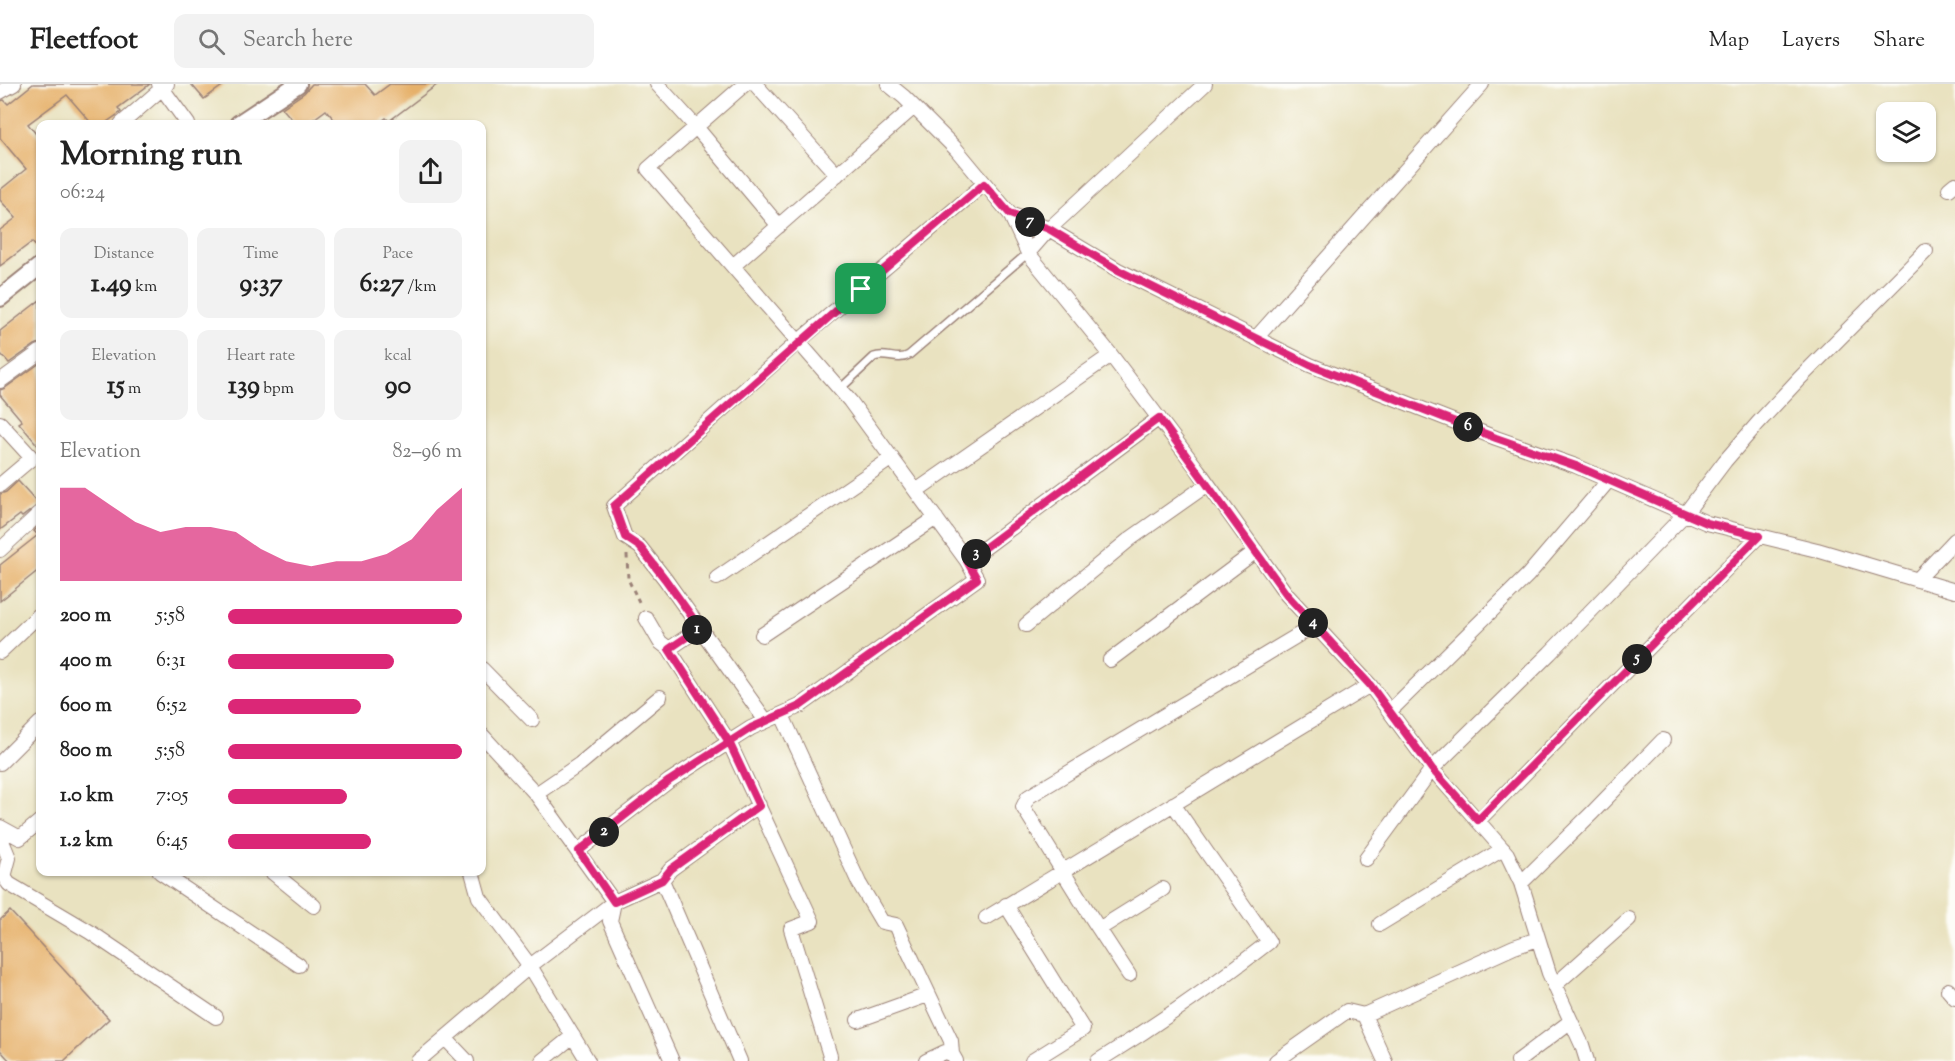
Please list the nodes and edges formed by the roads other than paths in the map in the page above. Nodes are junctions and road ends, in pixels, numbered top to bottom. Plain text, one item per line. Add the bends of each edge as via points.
1 (14, 84) edge
2 (298, 84) edge
3 (657, 84) edge
4 (746, 84) edge
5 (755, 84) edge
6 (888, 84) edge
7 (1205, 84) edge
8 (1482, 84) edge
9 (162, 85) edge
10 (0, 92) edge
11 (914, 107) junction
12 (125, 120) edge
13 (185, 120) edge
14 (244, 120) edge
15 (696, 127) junction
16 (837, 175) junction
17 (984, 184) junction
18 (1010, 214) junction
19 (779, 226) junction
20 (1049, 229) junction
21 (1926, 250) dead end
22 (1028, 253) junction
23 (734, 266) junction
24 (36, 269) edge
25 (3, 291) edge
26 (1256, 338) junction
27 (799, 341) junction
28 (36, 355) edge
29 (1111, 355) junction
30 (0, 381) edge
31 (840, 389) junction
32 (1159, 418) junction
33 (0, 423) edge
34 (36, 455) edge
35 (892, 458) junction
36 (1609, 480) junction
37 (1208, 484) junction
38 (0, 485) edge
39 (916, 491) junction
40 (1685, 514) junction
41 (36, 517) edge
42 (936, 518) junction
43 (1759, 536) junction
44 (1955, 540) edge
45 (0, 550) edge
46 (1256, 551) junction
47 (967, 561) junction
48 (717, 578) dead end
49 (1917, 580) junction
50 (1955, 591) edge
51 (36, 618) edge
52 (646, 618) road end
53 (1026, 625) dead end
54 (1314, 625) junction
55 (700, 628) junction
56 (762, 635) dead end
57 (669, 649) junction
58 (0, 652) edge
59 (1110, 660) dead end
60 (486, 673) edge
61 (1370, 685) junction
62 (660, 697) dead end
63 (1390, 711) junction
64 (782, 714) junction
65 (532, 720) dead end
66 (766, 721) junction
67 (36, 727) edge
68 (486, 739) edge
69 (1663, 740) dead end
70 (729, 742) junction
71 (0, 763) edge
72 (1432, 769) junction
73 (536, 794) junction
74 (1173, 804) junction
75 (759, 806) junction
76 (1478, 820) junction
77 (36, 824) edge
78 (0, 826) edge
79 (0, 836) edge
80 (1503, 849) junction
81 (579, 851) junction
82 (1366, 859) dead end
83 (1061, 871) junction
84 (166, 876) edge
85 (277, 876) edge
86 (473, 876) edge
87 (662, 880) junction
88 (1521, 883) junction
89 (1163, 888) dead end
90 (614, 902) junction
91 (1006, 905) junction
92 (314, 906) dead end
93 (986, 918) dead end
94 (1629, 919) dead end
95 (1380, 924) dead end
96 (1099, 929) junction
97 (1538, 939) junction
98 (298, 965) dead end
99 (531, 966) junction
100 (1129, 975) dead end
101 (1555, 986) junction
102 (928, 995) junction
103 (1364, 1015) junction
104 (216, 1017) dead end
105 (858, 1020) dead end
106 (1571, 1022) junction
107 (573, 1036) junction
108 (445, 1038) junction
109 (830, 1056) dead end
110 (954, 1057) edge
111 (418, 1061) edge
112 (467, 1061) edge
113 (542, 1061) edge
114 (588, 1061) edge
115 (672, 1061) edge
116 (740, 1061) edge
117 (926, 1061) edge
118 (1032, 1061) edge
119 (1098, 1061) edge
120 (1276, 1061) edge
121 (1385, 1061) edge
122 (1518, 1061) edge
123 (1587, 1061) edge

1 - 10 street
2 - 14 street
3 - 15 street
4 - 15 street
5 - 16 street
6 - 11 street
7 - 20 street
8 - 26 street
9 - 12 street
9 - 13 street
11 - 16 street
11 - 17 street
15 - 19 street
15 - 23 street via 648,169
16 - 19 street
17 - 18 street
17 - 27 street
18 - 20 street
18 - 22 street
19 - 23 street
20 - 22 street
20 - 26 street via 1118,270
21 - 40 street via 1758,423
22 - 29 street
22 - 31 lane via 909,355 897,359 880,354
23 - 27 street
24 - 25 street
26 - 36 street via 1310,365
27 - 31 street
27 - 55 street via 614,506 625,537 640,547
28 - 30 street
29 - 32 street
29 - 39 street
31 - 35 street
32 - 37 street
32 - 47 street
33 - 34 street
34 - 38 street
35 - 39 street
35 - 48 street
36 - 40 street
36 - 63 street via 1528,574
37 - 46 street
37 - 53 street via 1130,539
39 - 42 street
40 - 43 street
40 - 72 street
41 - 45 street
42 - 47 street
42 - 56 street
43 - 49 street
43 - 76 street
44 - 49 street
46 - 54 street
46 - 59 street
47 - 64 street via 977,579 800,706
49 - 50 street
51 - 58 street
52 - 57 street via 660,642
54 - 61 street
54 - 83 street via 1028,797 1023,807
55 - 57 street
55 - 66 street
57 - 70 street
60 - 65 street
61 - 63 street
61 - 74 street
62 - 73 street via 580,764
63 - 72 street
64 - 66 street
64 - 102 street via 859,883 882,922 896,925
66 - 70 street
67 - 71 street
68 - 73 street
69 - 88 street
70 - 75 street
70 - 81 street via 669,781
72 - 76 street
72 - 82 street
73 - 81 street
74 - 83 street
74 - 119 street via 1269,942 1143,1034
75 - 87 street via 671,869
75 - 109 street via 812,921 791,929
76 - 80 street
77 - 78 street via 20,838
79 - 104 street via 9,858 4,877 9,884 90,932
80 - 88 street
80 - 95 street
81 - 90 street
83 - 91 street
83 - 96 street
84 - 98 street
85 - 92 street
86 - 99 street via 479,897
87 - 90 street
87 - 116 street
88 - 97 street
89 - 96 street
90 - 99 street
90 - 115 street via 610,921
91 - 93 street
91 - 118 street via 1083,1029
94 - 101 street
96 - 100 street
97 - 101 street
97 - 103 street
99 - 107 street
99 - 108 street
101 - 106 street
102 - 105 street
102 - 110 street via 951,1041
103 - 120 street via 1347,1011
103 - 121 street
106 - 122 street
106 - 123 street
107 - 113 street
107 - 114 street
108 - 111 street
108 - 112 street
110 - 117 street via 945,1053

